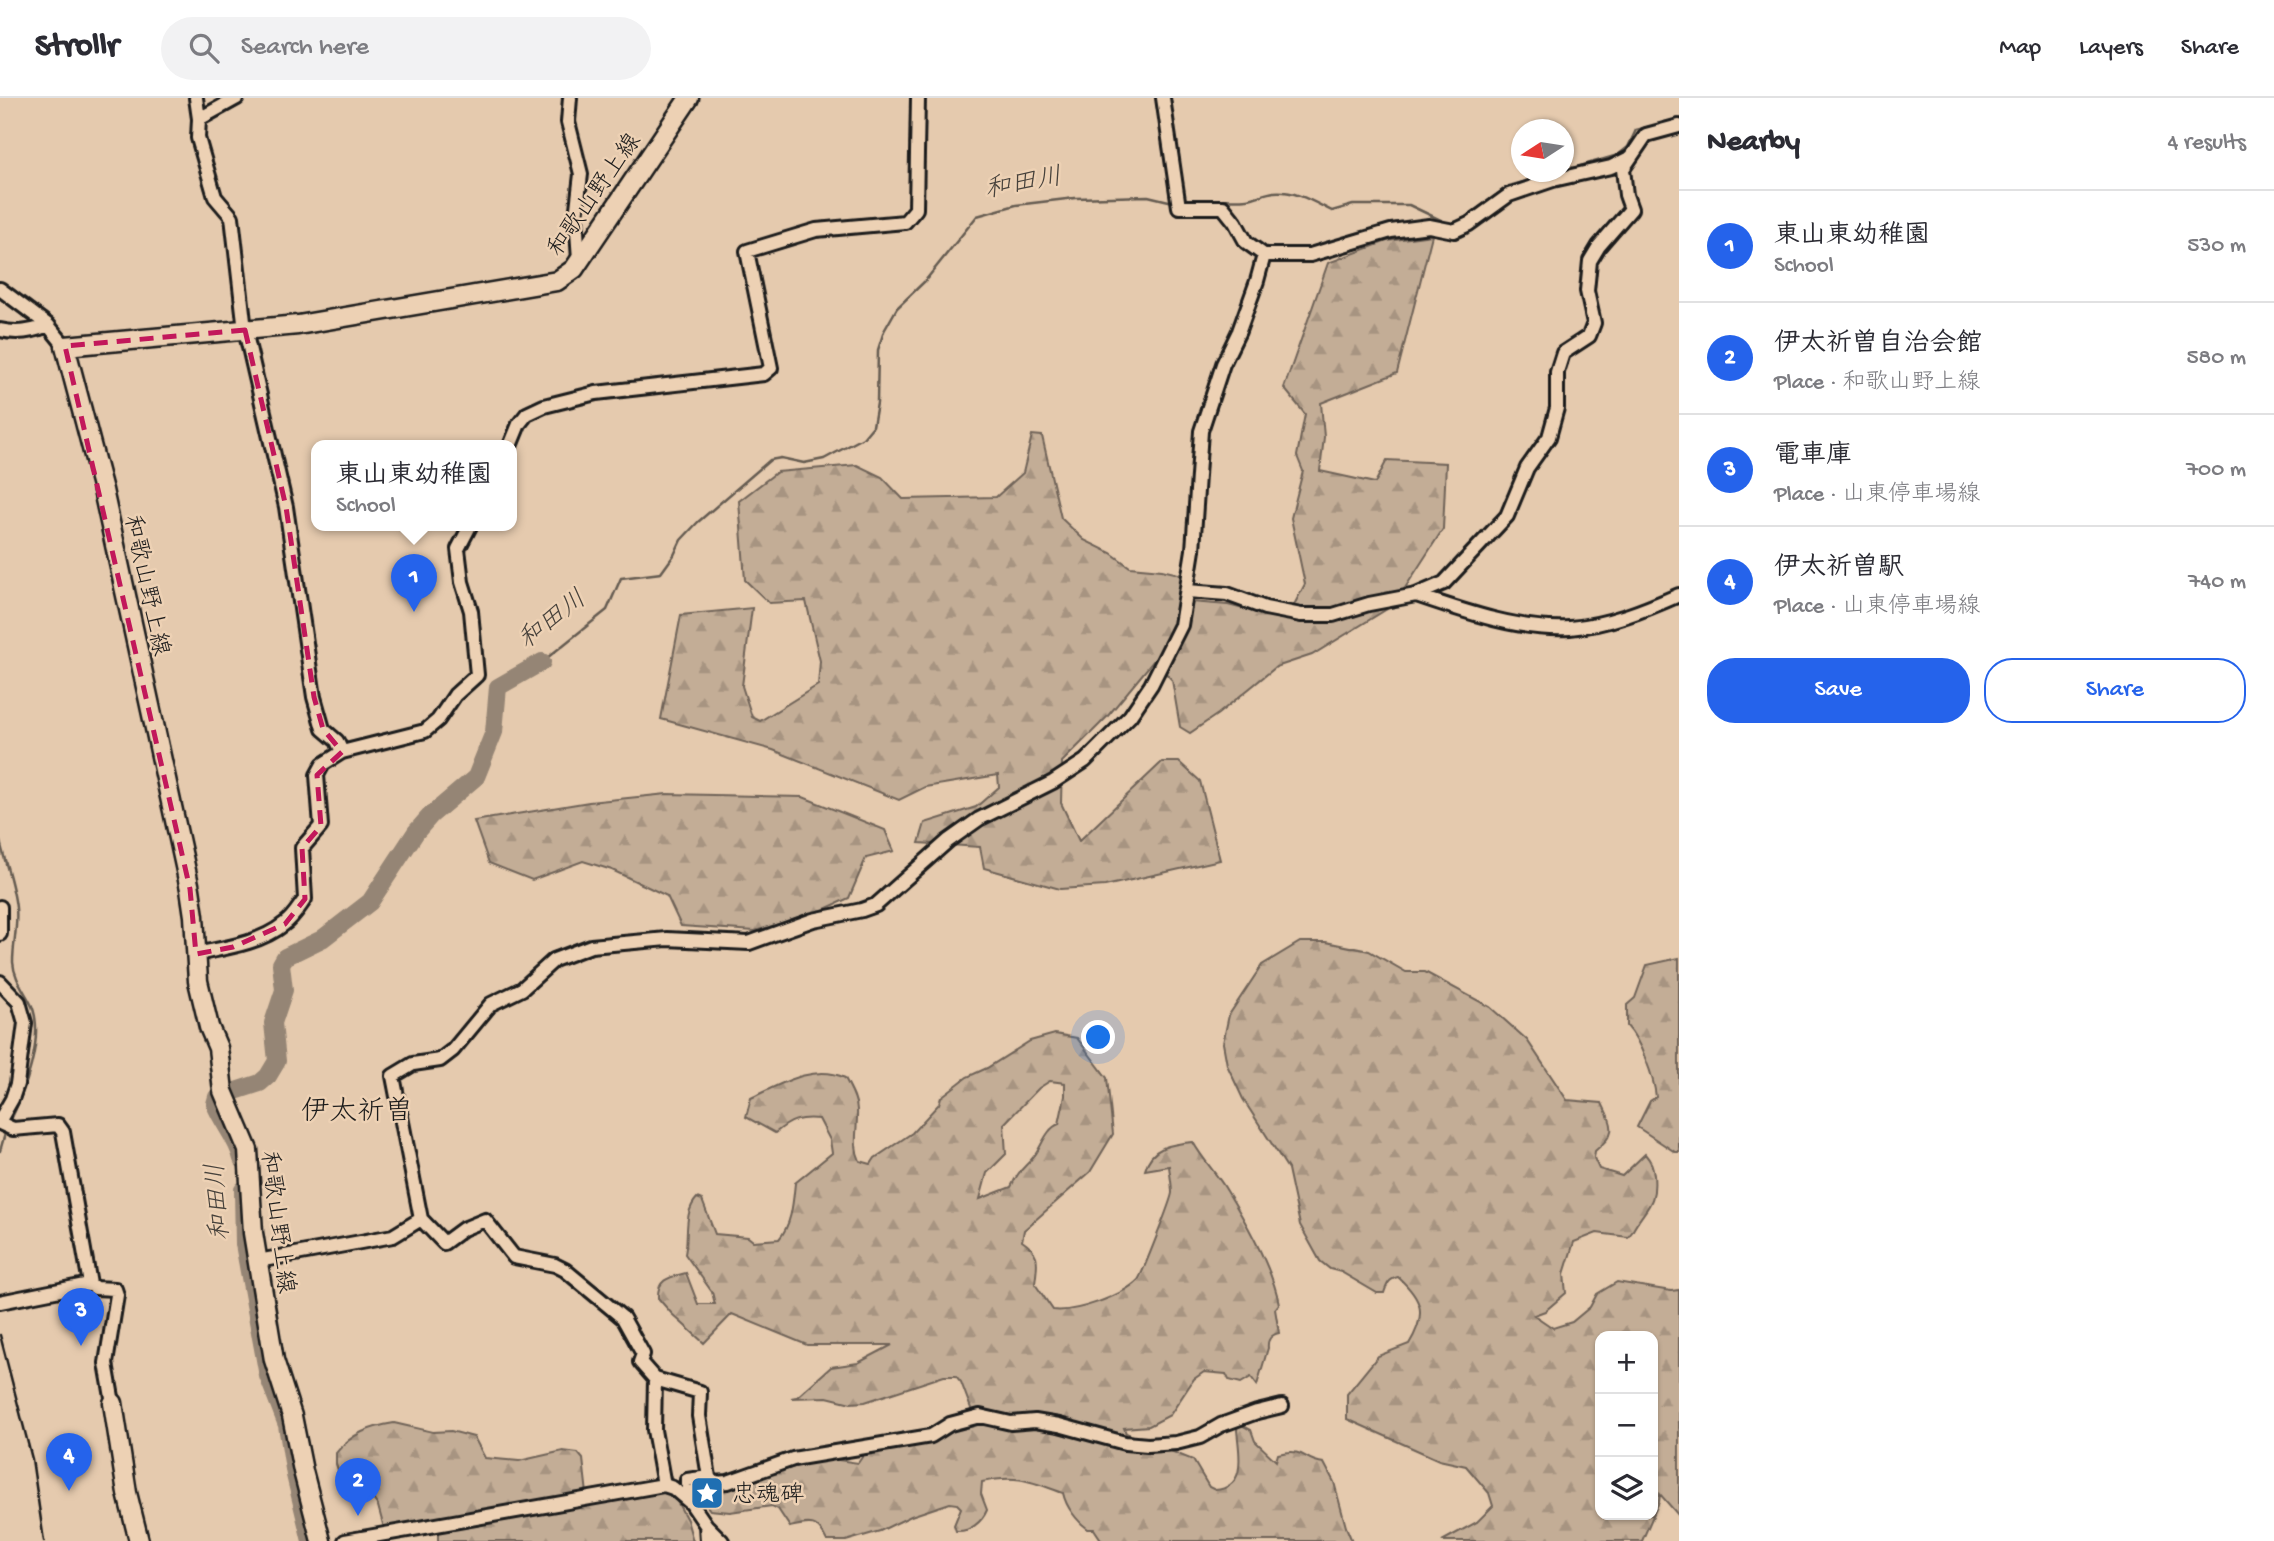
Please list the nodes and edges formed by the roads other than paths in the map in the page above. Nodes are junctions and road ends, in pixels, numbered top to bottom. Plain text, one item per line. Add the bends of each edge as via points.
1 (196, 98) edge
2 (237, 98) edge
3 (570, 98) edge
4 (689, 98) edge
5 (918, 98) edge
6 (1163, 98) edge
7 (199, 119) junction
8 (1679, 127) edge
9 (1629, 158) junction
10 (1264, 255) junction
11 (579, 259) junction
12 (0, 289) edge
13 (48, 325) junction
14 (0, 330) edge
15 (245, 330) junction
16 (65, 346) junction
17 (512, 440) edge
18 (468, 531) edge
19 (1187, 591) junction
20 (1416, 595) junction
21 (1679, 595) edge
22 (342, 752) junction
23 (0, 907) edge
24 (0, 934) edge
25 (196, 954) junction
26 (0, 982) edge
27 (0, 1121) edge
28 (421, 1219) junction
29 (258, 1261) junction
30 (90, 1284) junction
31 (0, 1302) edge
32 (655, 1379) junction
33 (113, 1403) joint
34 (1282, 1406) dead end
35 (709, 1477) junction
36 (664, 1485) junction
37 (693, 1506) junction
38 (706, 1525) junction
39 (139, 1541) edge
40 (321, 1541) edge
41 (345, 1541) edge
42 (707, 1541) edge
43 (722, 1541) edge

1 - 7 street
2 - 7 street
3 - 11 street via 568,122 581,174 576,217
4 - 11 main road, 和歌山野上線
5 - 17 street via 916,209 905,222 816,230 747,250 771,368 764,374 596,393 544,406 527,414
6 - 10 street via 1179,207 1223,207 1245,242
7 - 15 street via 198,138 215,197 232,217
8 - 9 street via 1646,135
9 - 10 street via 1509,195 1454,231 1429,226 1391,231 1310,255
9 - 20 street via 1623,169 1631,209 1590,261 1587,291 1594,323 1589,336 1563,353 1549,437 1527,468 1507,516 1444,583
10 - 19 street via 1201,430
11 - 15 main road, 和歌山野上線 via 574,269 557,281
12 - 13 street
13 - 14 street via 25,332
13 - 16 street
15 - 16 main road, 和歌山野上線
15 - 22 street via 286,507 314,697 323,729
16 - 25 main road, 和歌山野上線 via 103,490 187,876
18 - 22 street via 458,550 478,675 425,731
19 - 20 street via 1227,594 1301,615 1334,615
19 - 28 street via 1181,625 1150,685 1104,745 1053,782 979,819 876,905 813,920 749,943 667,939 591,946 554,960 522,989 491,1004 440,1060 413,1064 393,1076
20 - 21 street via 1496,619 1571,628 1616,619
22 - 25 street via 323,764 317,775 321,826 302,848 305,899 285,924 271,933
23 - 24 street
25 - 29 main road, 和歌山野上線 via 224,1094 248,1150
26 - 27 street via 19,1002 25,1023 17,1084
27 - 30 street via 13,1129 58,1125 63,1132
28 - 29 street via 393,1236
28 - 32 street via 444,1243 485,1220 514,1257 565,1270 623,1318 643,1354 640,1362
29 - 40 main road, 和歌山野上線 via 274,1360
30 - 31 street
30 - 33 street via 111,1287 117,1295 106,1363
32 - 35 street via 697,1389 701,1395 699,1416
32 - 36 street via 654,1430
33 - 39 main road
34 - 35 street via 1221,1424 1200,1437 1148,1445 1059,1425 980,1416 950,1424 931,1436 793,1459 728,1482 713,1483
35 - 37 street via 687,1480
36 - 37 street
36 - 41 street
37 - 38 street
38 - 42 street
38 - 43 street

